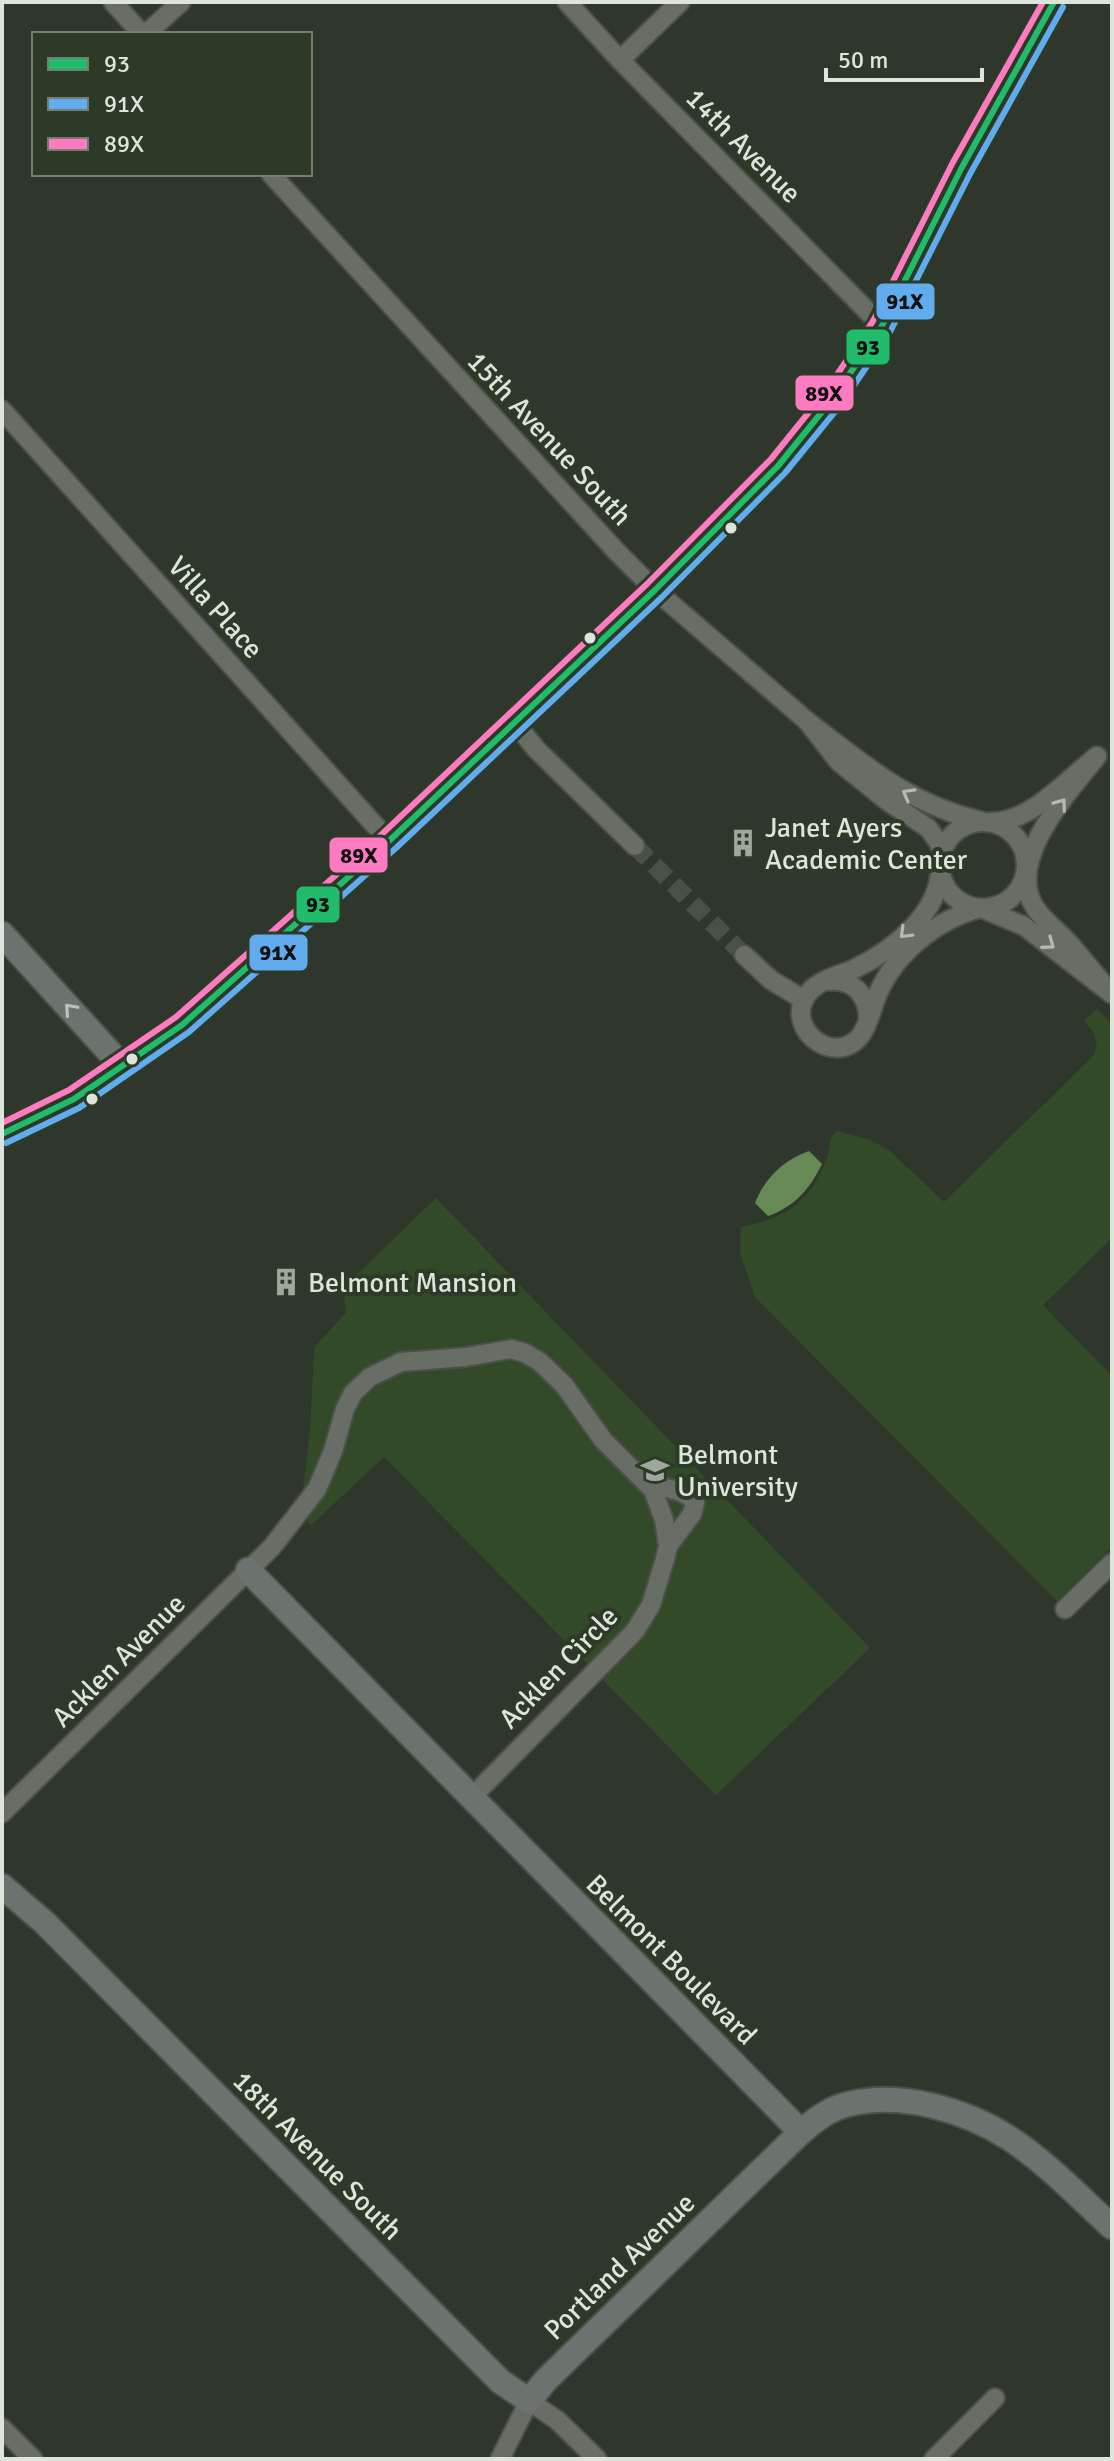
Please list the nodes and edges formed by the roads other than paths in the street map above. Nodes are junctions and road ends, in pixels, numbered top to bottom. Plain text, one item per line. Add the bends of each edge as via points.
1 (113, 2) edge
2 (181, 2) edge
3 (567, 2) edge
4 (680, 2) edge
5 (1054, 2) edge
6 (142, 32) edge
7 (146, 32) edge
8 (620, 60) junction
9 (273, 176) edge
10 (882, 326) junction
11 (2, 410) edge
12 (655, 590) junction
13 (807, 721) junction
14 (515, 723) junction
15 (1112, 742) edge
16 (1097, 756) junction
17 (986, 822) junction
18 (389, 841) junction
19 (635, 846) tunnel mouth
20 (941, 860) junction
21 (1026, 873) junction
22 (981, 908) junction
23 (2, 934) edge
24 (744, 955) tunnel mouth
25 (821, 983) junction
26 (1112, 994) edge
27 (804, 1000) junction
28 (866, 1027) junction
29 (123, 1067) junction
30 (2, 1134) edge
31 (648, 1484) junction
32 (668, 1546) junction
33 (272, 1547) joint
34 (1112, 1563) edge
35 (248, 1570) junction
36 (1065, 1609) dead end
37 (471, 1798) junction
38 (2, 1813) edge
39 (2, 1886) edge
40 (801, 2132) junction
41 (1112, 2227) edge
42 (995, 2398) dead end
43 (529, 2401) junction
44 (2, 2428) edge
45 (33, 2459) edge
46 (500, 2459) edge
47 (597, 2459) edge
48 (934, 2459) edge

1 - 6 street
2 - 7 street
3 - 8 street, 14th Avenue
4 - 8 street
5 - 10 street
8 - 10 street, 14th Avenue
9 - 12 street, 15th Avenue South
10 - 12 street via 778,466
11 - 18 street, Villa Place
12 - 13 street, 15th Avenue South
12 - 14 street
17 -> 13 street, 15th Avenue South via 916,799
13 - 20 street, 15th Avenue South via 839,762 928,828
14 - 18 street
14 - 19 street
15 - 16 street
16 - 17 street via 1030,811 1009,821
21 -> 16 street via 1046,825
17 - 20 street via 958,829 946,842
17 - 21 street via 1007,829 1020,841
18 - 29 street via 182,1025
20 - 22 street via 949,892
20 -> 25 street via 937,890 911,928 876,958
21 - 22 street via 1007,900
21 - 26 street via 1036,909
22 -> 26 street via 1024,926
22 - 28 street via 941,923 901,960 879,990
29 -> 23 street
24 - 27 street
25 - 27 street
25 - 28 street via 843,981 860,992 868,1007
27 - 28 street via 801,1019 821,1045 850,1044
29 - 30 street via 74,1099
31 - 32 street, Acklen Circle via 660,1506
31 - 32 street via 690,1496 695,1503
31 - 33 street, Acklen Circle via 603,1440 559,1378 532,1356 505,1349 412,1359 383,1369 353,1393 317,1489
32 - 37 street, Acklen Circle via 654,1596 635,1631
33 - 35 street, Acklen Avenue
34 - 36 street
35 - 37 street, Belmont Boulevard
35 - 38 street, Acklen Avenue
37 - 40 street, Belmont Boulevard
39 - 43 street, 18th Avenue South via 45,1923 500,2381
40 - 41 street via 834,2109 862,2102 919,2104 954,2113 1011,2140
40 - 43 street, Portland Avenue
42 - 48 street
43 - 46 street, Portland Avenue
43 - 47 street, 18th Avenue South
44 - 45 street

